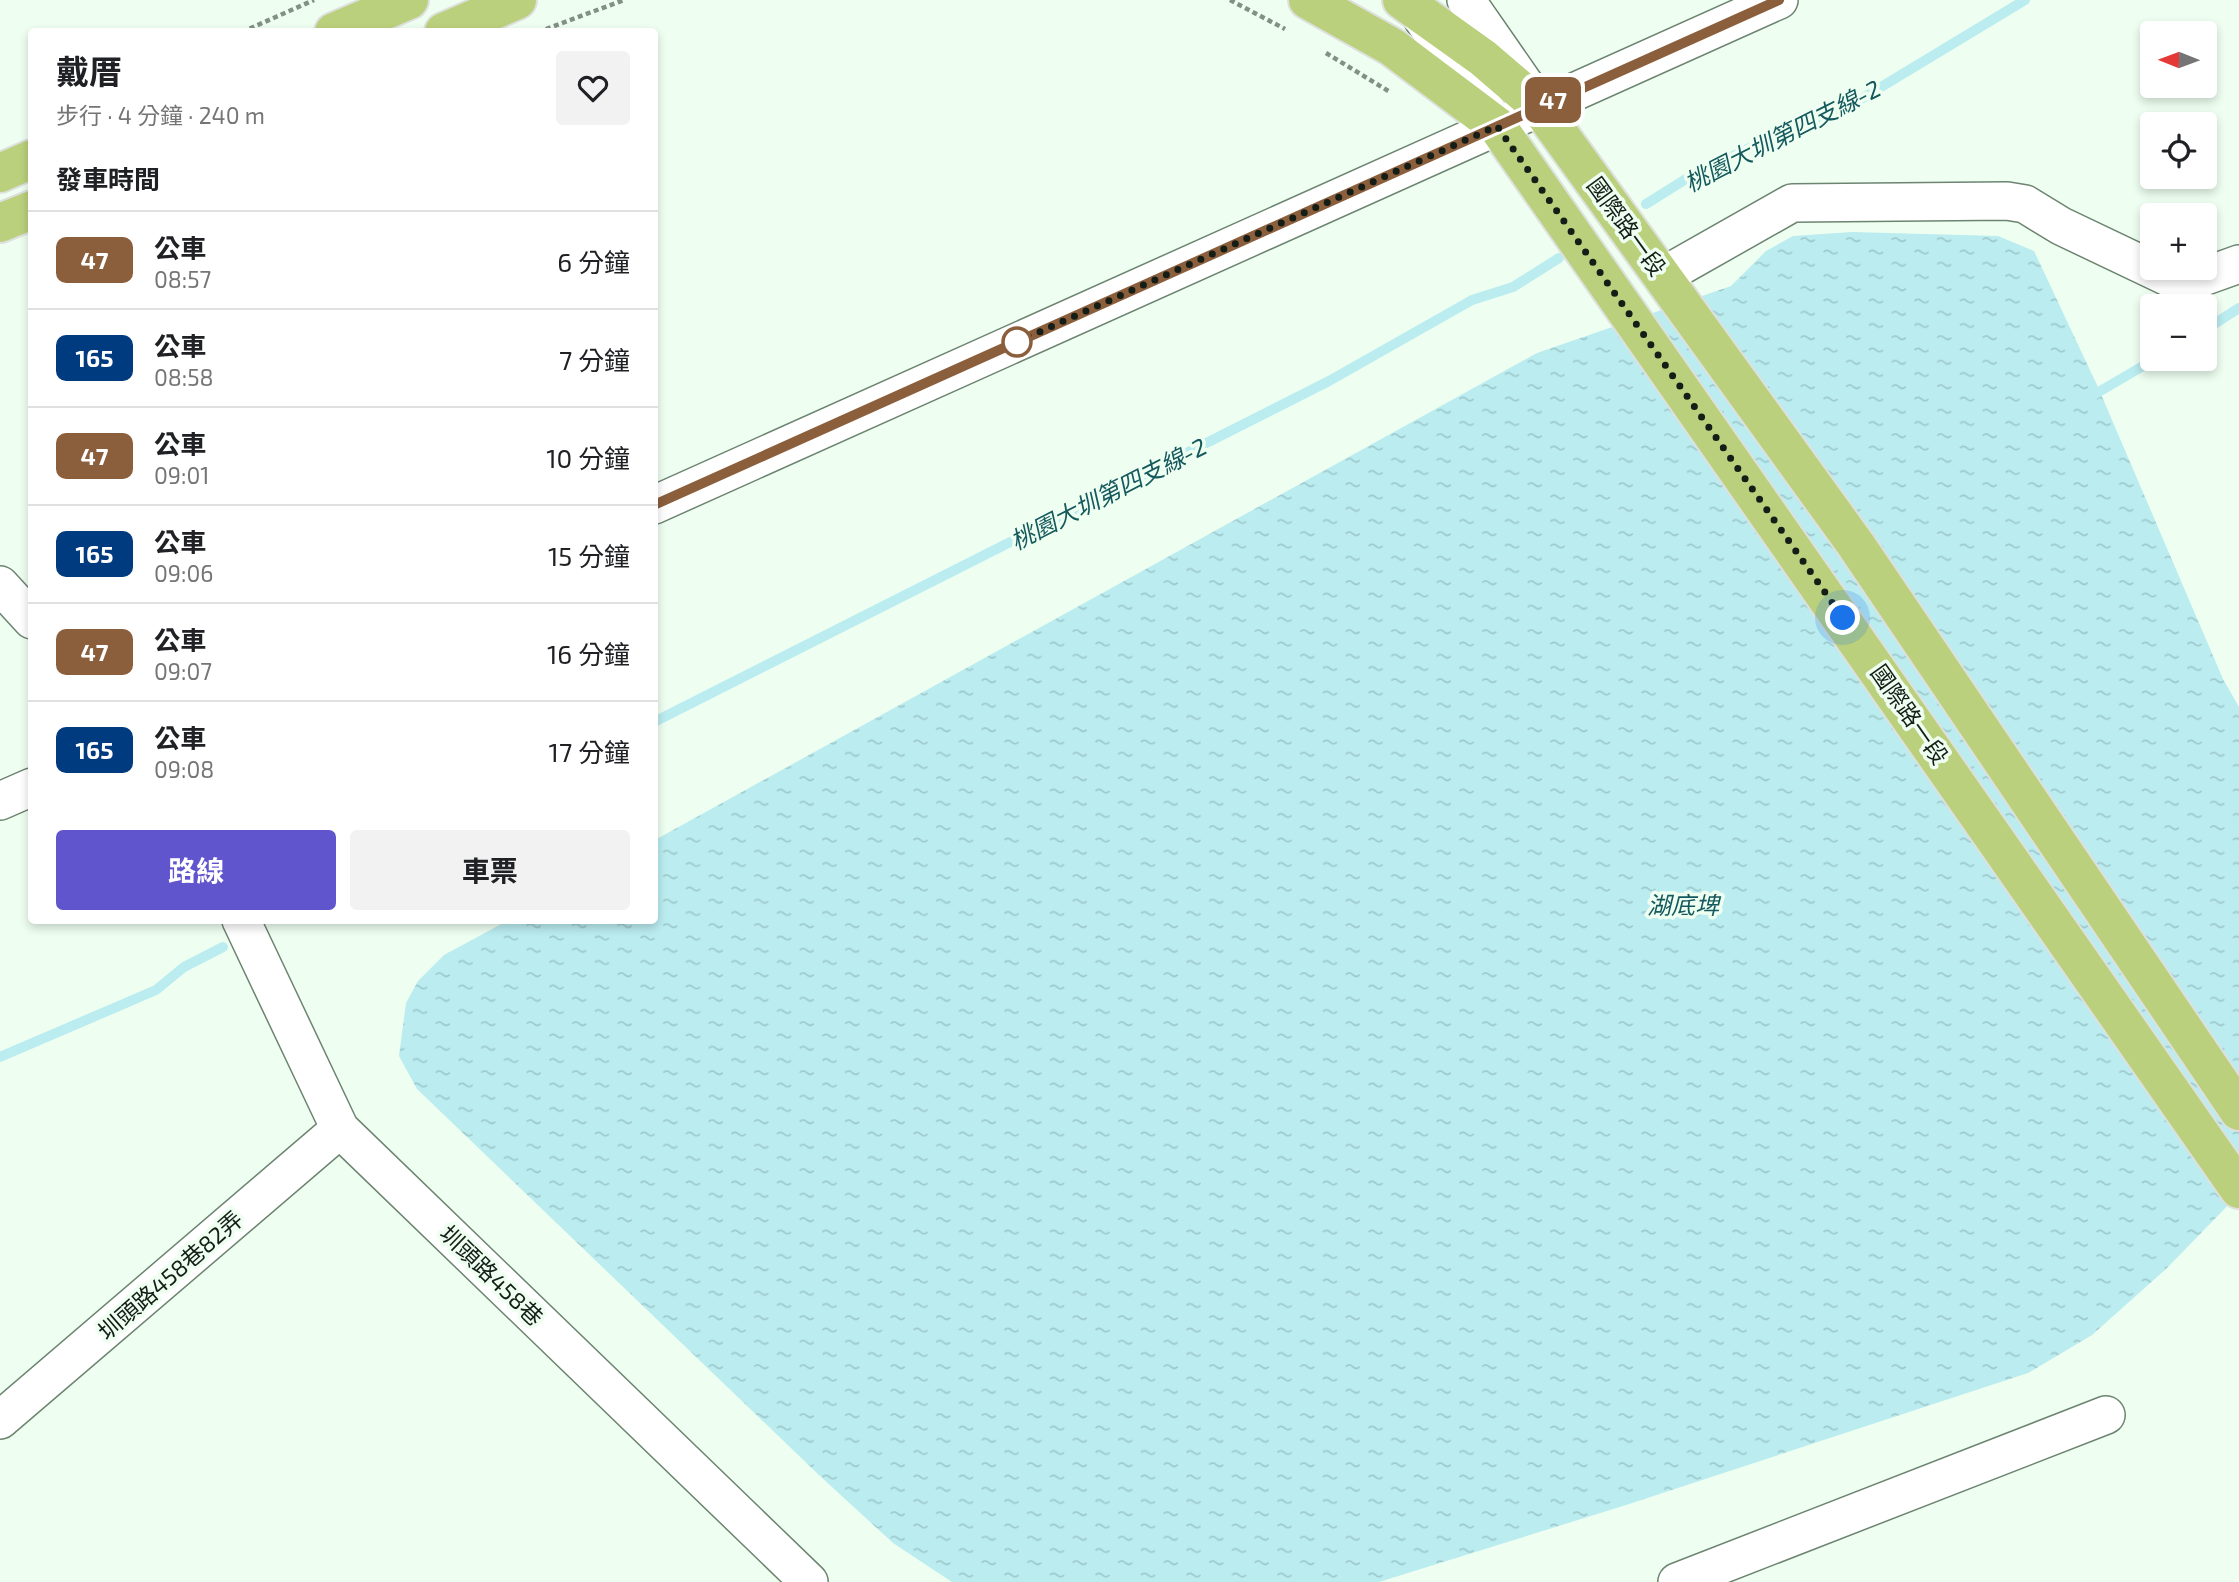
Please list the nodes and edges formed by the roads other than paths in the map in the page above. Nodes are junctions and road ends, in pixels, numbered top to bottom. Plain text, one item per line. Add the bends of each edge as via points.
1 (409, 0) edge
2 (517, 0) edge
3 (1466, 0) edge
4 (1779, 0) edge
5 (1409, 3) edge
6 (1300, 16) edge
7 (343, 28) edge
8 (453, 28) edge
9 (1539, 106) junction
10 (1497, 126) junction
11 (28, 161) edge
12 (0, 173) edge
13 (28, 211) edge
14 (0, 223) edge
15 (2239, 264) edge
16 (1663, 276) junction
17 (658, 503) edge
18 (0, 584) edge
19 (28, 616) edge
20 (28, 789) edge
21 (0, 801) edge
22 (243, 924) edge
23 (2239, 1111) edge
24 (340, 1129) junction
25 (2239, 1189) edge
26 (2106, 1415) dead end
27 (0, 1420) edge
28 (809, 1582) edge
29 (1677, 1582) edge

1 - 7 main road
2 - 8 main road
3 - 9 street, 國際路一段
4 - 9 street
5 - 9 main road
5 - 10 street, 國際路一段
6 - 10 main road via 1392,47
9 - 10 street
9 - 16 main road, 國際路一段
10 - 17 street
10 - 25 main road, 國際路一段
11 - 12 main road
13 - 14 main road
15 - 16 street via 2186,283 2061,226 2025,204 2007,201 1792,204
16 - 23 main road, 國際路一段 via 1856,545
18 - 19 street
20 - 21 street
22 - 24 street, 圳頭路458巷
24 - 27 street, 圳頭路458巷82弄
24 - 28 street, 圳頭路458巷
26 - 29 street

